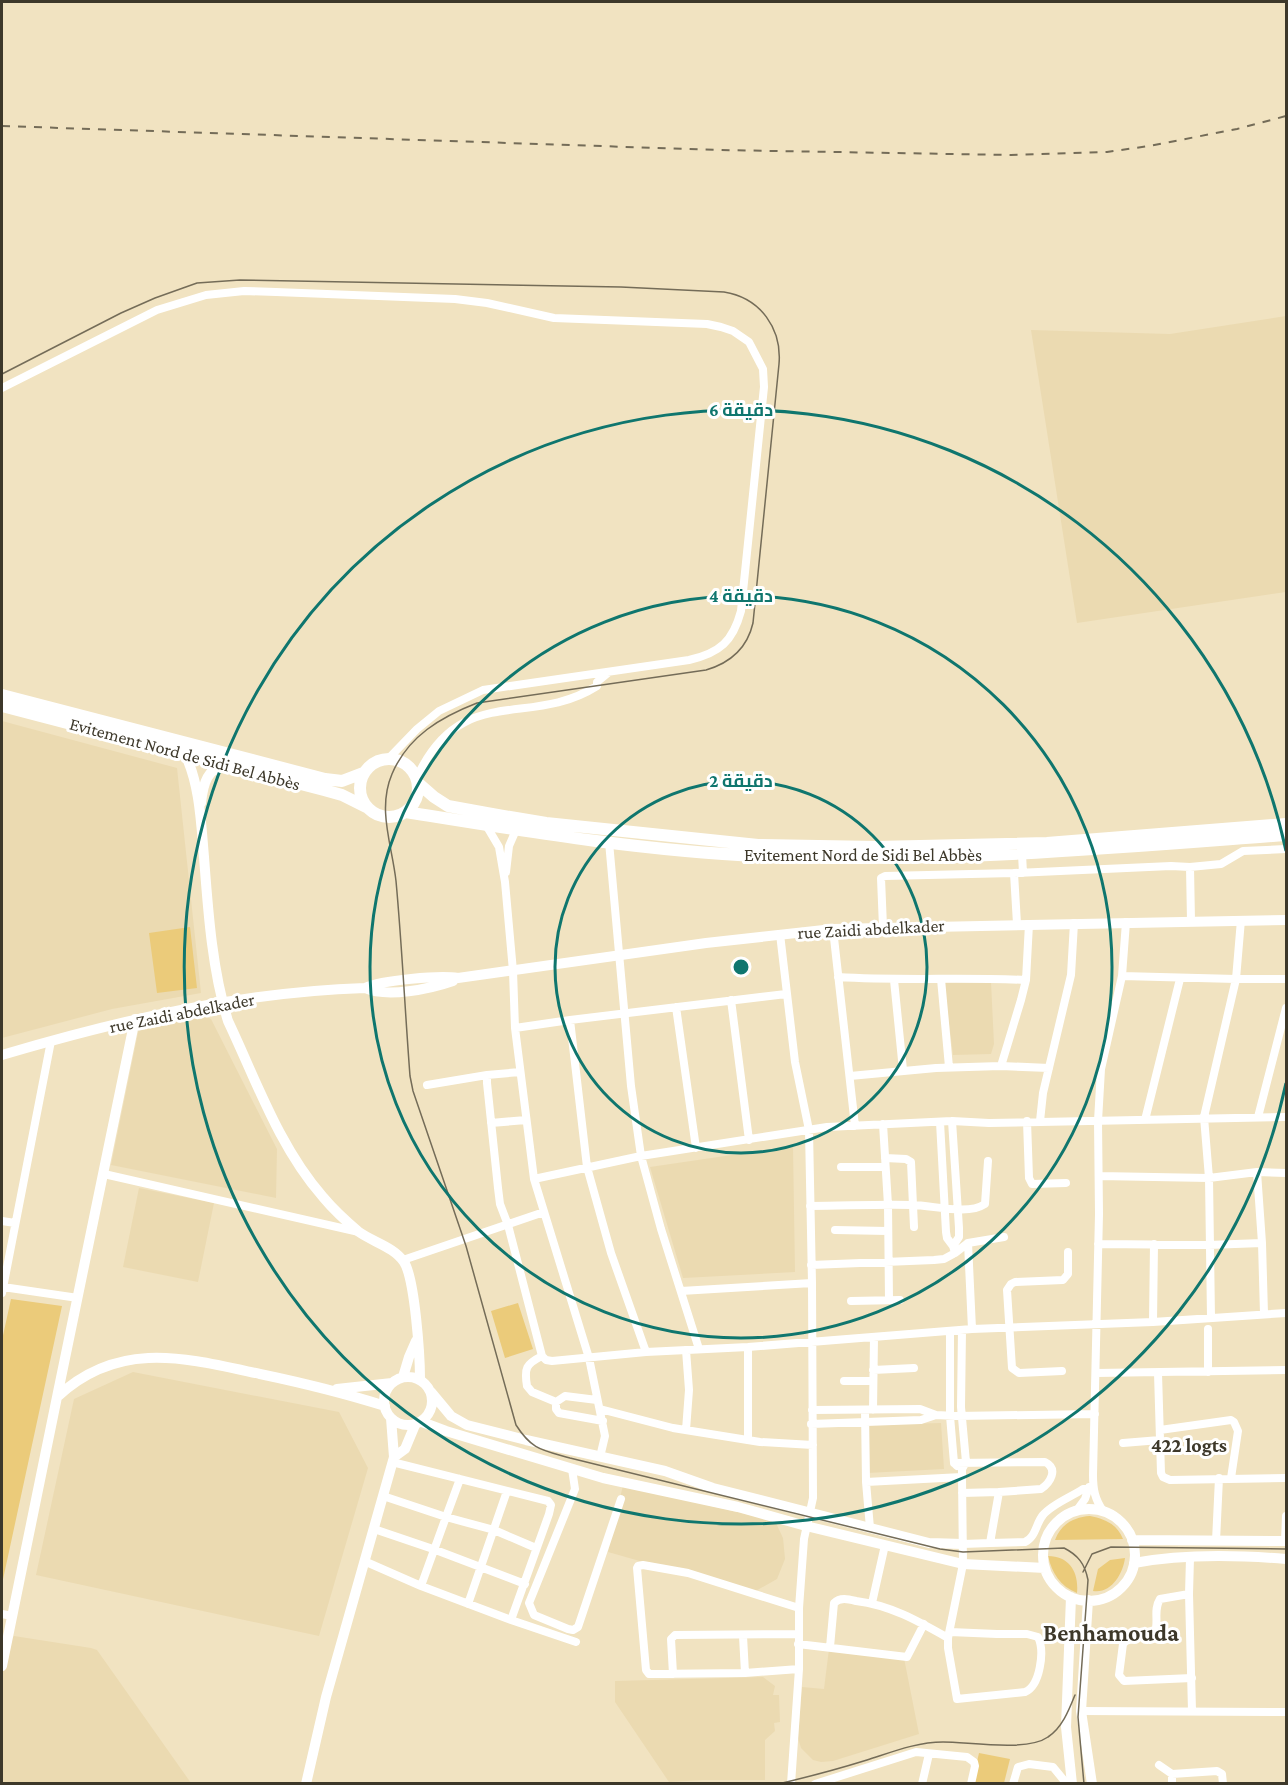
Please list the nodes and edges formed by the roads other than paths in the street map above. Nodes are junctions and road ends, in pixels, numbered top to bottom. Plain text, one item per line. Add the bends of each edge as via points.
1 (2, 388) edge
2 (609, 672) junction
3 (582, 676) junction
4 (585, 693) junction
5 (2, 695) edge
6 (2, 706) edge
7 (185, 754) junction
8 (389, 758) junction
9 (239, 767) junction
10 (363, 773) junction
11 (417, 780) junction
12 (366, 807) junction
13 (200, 812) junction
14 (406, 812) junction
15 (1287, 824) edge
16 (486, 825) junction
17 (516, 830) junction
18 (1287, 835) edge
19 (609, 842) junction
20 (1287, 849) edge
21 (1022, 854) junction
22 (1190, 867) junction
23 (1019, 873) junction
24 (505, 882) junction
25 (1241, 920) junction
26 (1287, 920) edge
27 (1191, 921) junction
28 (1126, 922) junction
29 (1074, 923) junction
30 (1017, 924) junction
31 (1029, 924) junction
32 (883, 927) junction
33 (833, 929) junction
34 (780, 934) junction
35 (620, 956) junction
36 (513, 971) junction
37 (1122, 976) junction
38 (838, 977) junction
39 (1287, 978) edge
40 (941, 979) junction
41 (1180, 979) junction
42 (894, 980) junction
43 (1026, 980) junction
44 (1236, 980) junction
45 (786, 994) junction
46 (731, 1000) junction
47 (222, 1001) junction
48 (676, 1007) junction
49 (1287, 1008) edge
50 (625, 1013) junction
51 (135, 1019) junction
52 (570, 1020) junction
53 (515, 1028) junction
54 (51, 1041) junction
55 (2, 1055) edge
56 (1001, 1066) junction
57 (949, 1067) junction
58 (1049, 1068) junction
59 (903, 1070) junction
60 (520, 1072) junction
61 (487, 1075) junction
62 (850, 1076) junction
63 (427, 1085) dead end
64 (1204, 1117) junction
65 (1287, 1117) edge
66 (1257, 1118) junction
67 (526, 1120) junction
68 (1145, 1120) junction
69 (952, 1121) junction
70 (1027, 1121) junction
71 (1040, 1121) junction
72 (1098, 1121) junction
73 (940, 1122) junction
74 (491, 1123) junction
75 (883, 1124) junction
76 (855, 1126) junction
77 (809, 1130) junction
78 (749, 1140) junction
79 (696, 1148) junction
80 (641, 1156) junction
81 (988, 1161) dead end
82 (885, 1162) junction
83 (587, 1167) junction
84 (841, 1167) dead end
85 (1257, 1172) junction
86 (1287, 1173) edge
87 (104, 1174) junction
88 (1099, 1176) junction
89 (1209, 1178) junction
90 (534, 1179) junction
91 (1066, 1183) dead end
92 (888, 1205) junction
93 (914, 1205) junction
94 (810, 1206) junction
95 (957, 1208) junction
96 (945, 1209) junction
97 (544, 1212) junction
98 (2, 1221) edge
99 (15, 1223) junction
100 (508, 1225) junction
101 (914, 1227) dead end
102 (835, 1230) dead end
103 (888, 1231) junction
104 (359, 1232) junction
105 (1004, 1237) dead end
106 (968, 1243) junction
107 (1262, 1243) junction
108 (1098, 1244) junction
109 (1154, 1244) junction
110 (1208, 1245) junction
111 (954, 1250) junction
112 (1068, 1252) dead end
113 (403, 1260) junction
114 (888, 1262) junction
115 (811, 1265) junction
116 (812, 1283) junction
117 (2, 1290) edge
118 (681, 1291) junction
119 (78, 1298) junction
120 (889, 1300) junction
121 (900, 1300) dead end
122 (851, 1301) dead end
123 (1287, 1313) edge
124 (1264, 1314) junction
125 (1211, 1318) junction
126 (1153, 1322) junction
127 (1097, 1324) junction
128 (1009, 1328) junction
129 (972, 1329) junction
130 (1208, 1329) dead end
131 (962, 1330) junction
132 (950, 1331) junction
133 (874, 1337) junction
134 (416, 1341) junction
135 (812, 1342) junction
136 (748, 1347) junction
137 (699, 1349) junction
138 (686, 1350) junction
139 (646, 1352) junction
140 (542, 1356) junction
141 (589, 1358) junction
142 (914, 1368) dead end
143 (873, 1370) junction
144 (1287, 1370) edge
145 (1062, 1371) dead end
146 (1208, 1372) junction
147 (1096, 1373) junction
148 (1158, 1373) junction
149 (403, 1377) junction
150 (420, 1379) junction
151 (843, 1381) dead end
152 (873, 1381) junction
153 (392, 1383) junction
154 (327, 1389) junction
155 (431, 1392) junction
156 (57, 1397) junction
157 (556, 1402) junction
158 (598, 1404) junction
159 (385, 1406) junction
160 (812, 1410) junction
161 (869, 1411) junction
162 (1095, 1414) junction
163 (936, 1415) junction
164 (962, 1415) junction
165 (950, 1416) junction
166 (391, 1418) junction
167 (603, 1421) junction
168 (418, 1423) junction
169 (811, 1424) junction
170 (865, 1424) junction
171 (686, 1430) junction
172 (1160, 1430) junction
173 (747, 1440) junction
174 (1160, 1440) junction
175 (1123, 1443) dead end
176 (813, 1445) junction
177 (600, 1457) junction
178 (393, 1459) junction
179 (572, 1469) junction
180 (963, 1470) junction
181 (1093, 1475) junction
182 (1219, 1478) junction
183 (1232, 1478) junction
184 (1287, 1478) edge
185 (460, 1479) junction
186 (866, 1482) junction
187 (1088, 1489) junction
188 (507, 1491) junction
189 (999, 1492) junction
190 (962, 1493) junction
191 (383, 1496) junction
192 (621, 1499) dead end
193 (1077, 1510) junction
194 (1103, 1511) junction
195 (810, 1512) junction
196 (1287, 1516) edge
197 (446, 1517) junction
198 (806, 1526) junction
199 (374, 1528) junction
200 (870, 1528) junction
201 (494, 1530) junction
202 (1132, 1540) junction
203 (1216, 1541) junction
204 (1286, 1541) edge
205 (990, 1543) junction
206 (963, 1544) junction
207 (885, 1545) junction
208 (536, 1548) junction
209 (433, 1549) junction
210 (1190, 1558) junction
211 (1287, 1559) edge
212 (364, 1561) junction
213 (1134, 1563) junction
214 (963, 1564) junction
215 (481, 1566) junction
216 (1044, 1568) junction
217 (525, 1584) junction
218 (421, 1586) junction
219 (1189, 1594) junction
220 (1071, 1597) junction
221 (1088, 1600) junction
222 (872, 1603) junction
223 (468, 1604) junction
224 (798, 1608) junction
225 (7, 1615) edge
226 (512, 1620) junction
227 (924, 1624) junction
228 (949, 1635) junction
229 (743, 1636) junction
230 (798, 1639) junction
231 (576, 1642) dead end
232 (830, 1647) junction
233 (2, 1666) edge
234 (799, 1669) junction
235 (745, 1673) junction
236 (673, 1674) junction
237 (1192, 1678) junction
238 (1081, 1711) junction
239 (1192, 1711) junction
240 (1287, 1712) edge
241 (929, 1754) junction
242 (1159, 1765) dead end
243 (1172, 1774) junction
244 (835, 1781) edge
245 (306, 1784) edge
246 (791, 1784) edge
247 (815, 1784) edge
248 (922, 1784) edge
249 (971, 1784) edge
250 (1013, 1784) edge
251 (1067, 1784) edge
252 (1072, 1784) edge
253 (1092, 1784) edge
254 (1172, 1784) edge
255 (1223, 1784) edge

1 - 2 street via 166,306 206,295 244,291 455,299 554,318 707,324 733,332 755,351 764,379 737,626 720,647 702,657
2 - 3 street
2 - 4 street
3 - 4 street
3 - 8 street via 494,687 470,695 426,721
4 - 11 street via 466,721 442,737 427,756
5 - 10 highway, Evitement Nord de Sidi Bel Abbès via 325,779 342,781
6 - 7 highway, Evitement Nord de Sidi Bel Abbès
7 - 9 highway, Evitement Nord de Sidi Bel Abbès
7 - 13 main road
8 - 10 highway via 370,765
8 - 11 highway via 407,764
9 - 12 highway, Evitement Nord de Sidi Bel Abbès via 342,795
9 - 13 main road via 220,766 208,776
10 - 12 highway via 359,787
11 - 14 highway via 416,799
11 - 15 highway, Evitement Nord de Sidi Bel Abbès via 429,794 448,806 556,824 758,845 876,848 1035,843
12 - 14 highway via 385,817
13 - 47 main road via 207,899
14 - 16 highway, Evitement Nord de Sidi Bel Abbès
16 - 17 highway, Evitement Nord de Sidi Bel Abbès
16 - 24 street via 499,847
17 - 19 highway, Evitement Nord de Sidi Bel Abbès
17 - 24 street via 508,846
18 - 21 highway, Evitement Nord de Sidi Bel Abbès
19 - 21 highway, Evitement Nord de Sidi Bel Abbès via 759,856 877,859
19 - 35 street
20 - 22 street via 1242,851 1221,864
21 - 23 street
22 - 23 street
22 - 27 street
23 - 30 street
23 - 32 street via 885,876 881,878
24 - 36 street
25 - 26 main road, rue Zaidi abdelkader
25 - 27 main road, rue Zaidi abdelkader
25 - 44 street
27 - 28 main road, rue Zaidi abdelkader
28 - 29 main road, rue Zaidi abdelkader
28 - 37 street
29 - 31 main road, rue Zaidi abdelkader
29 - 58 street via 1071,975
30 - 31 main road, rue Zaidi abdelkader
30 - 32 main road, rue Zaidi abdelkader
31 - 43 street
32 - 33 main road, rue Zaidi abdelkader
33 - 34 main road, rue Zaidi abdelkader
33 - 38 street
34 - 35 main road, rue Zaidi abdelkader
34 - 45 street
35 - 36 main road, rue Zaidi abdelkader
35 - 50 street
36 - 47 main road, rue Zaidi abdelkader via 403,991 380,993 366,988
36 - 53 street
37 - 41 street
37 - 72 street via 1101,1070
38 - 42 street
38 - 62 street
39 - 44 street
40 - 42 street
40 - 43 street
40 - 57 street
41 - 44 street
41 - 68 street
42 - 59 street
43 - 56 street
44 - 64 street
45 - 46 street
45 - 77 street
46 - 48 street
46 - 78 street
47 - 51 main road, rue Zaidi abdelkader
47 - 104 main road via 288,1146 324,1199
48 - 50 street
48 - 79 street
49 - 66 street
50 - 52 street
50 - 80 street
51 - 54 main road, rue Zaidi abdelkader
51 - 87 main road
52 - 53 street
52 - 83 street
53 - 60 street
54 - 55 main road, rue Zaidi abdelkader
54 - 99 street
56 - 57 street
56 - 58 street
57 - 59 street
58 - 71 street
59 - 62 street
60 - 61 street
60 - 67 street
61 - 63 street
61 - 74 street
62 - 76 street
64 - 66 street
64 - 68 street
64 - 89 street
65 - 66 street
67 - 74 street
67 - 90 street
68 - 72 street
69 - 70 street
69 - 73 street
69 - 95 street
70 - 71 street
70 - 91 street via 1032,1184
71 - 72 street
72 - 88 street
73 - 75 street
73 - 96 street
74 - 100 street via 500,1204
75 - 76 street
75 - 82 street
76 - 77 street
77 - 78 street
77 - 94 street
78 - 79 street
79 - 80 street
80 - 83 street
80 - 118 street
81 - 95 street via 985,1203 978,1208
82 - 84 street
82 - 92 street
82 - 93 street via 910,1160
83 - 90 street
83 - 139 street
85 - 86 street
85 - 89 street
85 - 107 street
87 - 104 street
87 - 119 main road
88 - 89 street
88 - 108 street
89 - 110 street
90 - 97 street
92 - 93 street
92 - 94 street
92 - 103 street
93 - 96 street
93 - 101 street
94 - 115 street
95 - 96 street
95 - 111 street via 959,1237
96 - 111 street via 947,1238
97 - 100 street
97 - 141 street
98 - 99 street
99 - 117 street
100 - 113 street
100 - 140 street
102 - 103 street
103 - 114 street
104 - 113 main road
105 - 106 street
106 - 111 street
106 - 129 street
107 - 110 street
107 - 124 street
108 - 109 street
108 - 127 street
109 - 110 street
109 - 126 street
110 - 125 street
111 - 114 street via 944,1259
112 - 128 street via 1068,1274 1063,1280 1015,1282 1009,1286
113 - 134 main road via 410,1275
114 - 115 street
114 - 120 street
115 - 116 street
116 - 118 street
116 - 135 street
117 - 119 street
118 - 137 street
119 - 156 main road
120 - 121 street
120 - 122 street
123 - 124 street
124 - 125 street
125 - 126 street
126 - 127 street
127 - 128 street
127 - 147 street
128 - 129 street
128 - 145 street via 1015,1371
129 - 131 street
130 - 146 street
131 - 132 street
131 - 164 street
132 - 133 street
132 - 165 street
133 - 135 street
133 - 143 street
134 - 149 main road
134 - 150 main road
135 - 136 street
135 - 160 street
136 - 137 street
136 - 173 street
137 - 138 street
138 - 139 street
138 - 171 street via 690,1390
139 - 141 street
140 - 141 street via 552,1361
140 - 157 street via 527,1366 526,1386
141 - 158 street
142 - 143 street
143 - 152 street
144 - 146 street
146 - 148 street
147 - 148 street
147 - 162 street
148 - 172 street
149 - 150 main road
149 - 153 main road
150 - 155 main road
151 - 152 street
152 - 161 street
153 - 154 main road
153 - 159 main road via 385,1394
154 - 156 main road via 189,1360 149,1358 90,1372
154 - 159 main road
155 - 168 main road via 432,1408
155 - 177 main road via 451,1416 467,1425
156 - 225 main road
157 - 158 street via 565,1396
157 - 167 street via 559,1413
158 - 167 street
158 - 171 street
159 - 166 main road
160 - 161 street
160 - 169 street
161 - 163 street via 920,1409
161 - 170 street
162 - 164 street
162 - 181 street
163 - 165 street
163 - 170 street via 921,1420
164 - 165 street
164 - 180 street
165 - 180 street via 954,1463
166 - 168 main road via 402,1425
166 - 178 main road
167 - 177 street via 605,1442
168 - 178 main road via 405,1449
168 - 179 main road
169 - 170 street
169 - 176 street
170 - 186 street
171 - 173 street
172 - 174 street
172 - 183 street via 1231,1420 1238,1431
173 - 176 street
174 - 175 street
174 - 182 street via 1163,1477
176 - 195 street
177 - 195 main road via 665,1470 713,1488
178 - 185 street
178 - 191 main road
179 - 192 street via 575,1489 529,1603 534,1615 568,1629 578,1627
179 - 198 main road
180 - 186 street
180 - 189 street via 1050,1464 1051,1478 1041,1489
180 - 190 street
181 - 187 street
181 - 194 street via 1093,1492
182 - 183 street
182 - 203 street
183 - 184 street
185 - 188 street
185 - 197 street
186 - 200 street
187 - 193 street
187 - 205 street via 1043,1515 1025,1542
188 - 201 street
188 - 208 street via 551,1505
189 - 190 street
189 - 205 street
190 - 206 street
191 - 197 street
191 - 199 main road
193 - 194 main road
193 - 216 main road via 1051,1528 1043,1547
194 - 202 main road via 1125,1527
195 - 198 street
195 - 200 main road
196 - 204 street
197 - 201 street
197 - 209 street
198 - 207 main road
198 - 224 street
199 - 209 street
199 - 212 main road
200 - 206 main road via 929,1543
201 - 208 street
201 - 215 street
202 - 203 main road
202 - 213 main road
203 - 204 main road
205 - 206 street
206 - 214 street
207 - 214 main road
207 - 222 street
208 - 217 street
209 - 215 street
209 - 218 street
210 - 211 main road
210 - 213 main road
210 - 219 street
212 - 218 street
212 - 245 main road
213 - 221 main road via 1118,1590 1101,1599
214 - 216 main road
214 - 228 street
215 - 217 street
215 - 223 street
216 - 220 main road via 1059,1590
217 - 226 street
218 - 223 street
219 - 237 street
219 - 237 street via 1160,1599 1155,1632 1123,1644 1119,1675 1124,1681
220 - 221 main road
220 - 252 main road via 1066,1727
221 - 238 main road
222 - 227 street
222 - 232 street via 834,1603
223 - 226 street
224 - 230 street
224 - 236 street via 688,1573 638,1566 646,1670 649,1674
225 - 233 main road
226 - 231 street
227 - 228 street
227 - 232 street via 907,1657
228 - 228 street via 1038,1637 1041,1642 1036,1683 1025,1692 957,1699 949,1664
229 - 230 street
229 - 235 street
229 - 236 street via 672,1636
230 - 232 street
230 - 234 street
234 - 235 street
234 - 246 street
235 - 236 street
237 - 239 street
238 - 239 street
238 - 253 main road
239 - 240 street
241 - 244 street via 916,1752
241 - 248 street
241 - 249 street via 972,1760 975,1766
242 - 243 street
243 - 254 street
243 - 255 street via 1217,1771 1222,1774
244 - 247 street
250 - 251 street via 1018,1767 1029,1764 1053,1767

